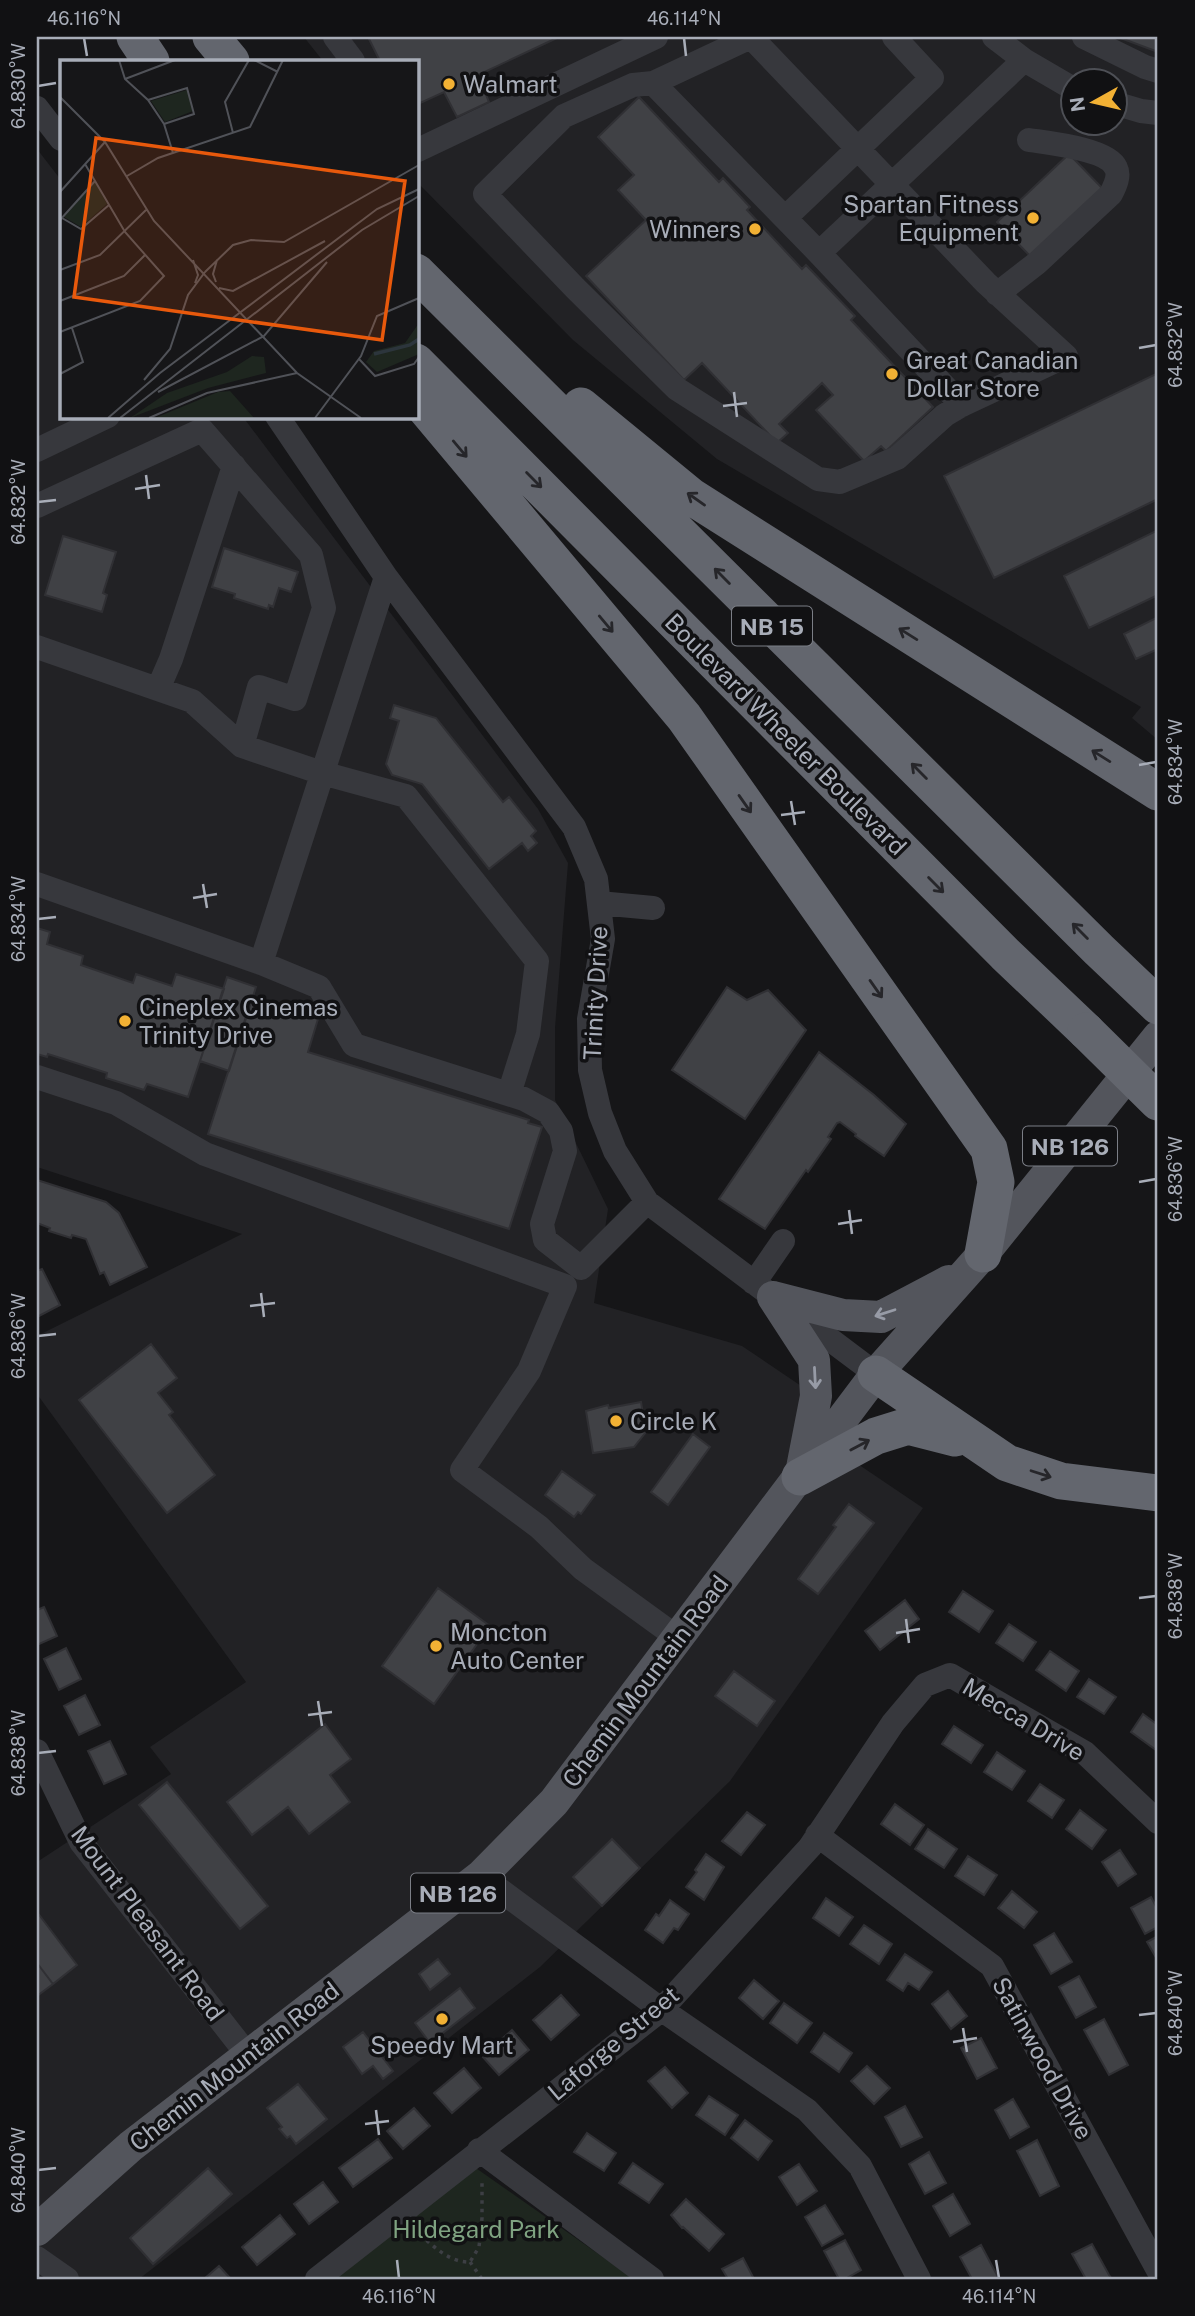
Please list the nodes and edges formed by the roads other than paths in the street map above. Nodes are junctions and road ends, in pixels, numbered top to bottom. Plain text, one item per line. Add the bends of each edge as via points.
1 (135, 37) edge
2 (211, 37) edge
3 (335, 37) edge
4 (656, 37) edge
5 (751, 37) edge
6 (894, 37) edge
7 (994, 37) edge
8 (1084, 37) edge
9 (150, 60) edge
10 (230, 60) edge
11 (352, 60) edge
12 (1024, 60) junction
13 (1158, 71) edge
14 (1058, 80) edge
15 (653, 83) junction
16 (1128, 107) edge
17 (37, 108) edge
18 (1158, 113) edge
19 (60, 138) edge
20 (1029, 140) dead end
21 (418, 150) edge
22 (857, 150) junction
23 (890, 185) junction
24 (785, 218) junction
25 (819, 253) junction
26 (418, 273) edge
27 (418, 273) edge
28 (997, 294) junction
29 (418, 364) edge
30 (418, 399) edge
31 (962, 405) junction
32 (104, 418) edge
33 (283, 425) edge
34 (37, 450) edge
35 (234, 466) junction
36 (37, 506) edge
37 (386, 578) junction
38 (37, 647) edge
39 (158, 689) junction
40 (242, 746) junction
41 (322, 774) junction
42 (1158, 792) edge
43 (37, 884) edge
44 (599, 903) junction
45 (653, 908) dead end
46 (261, 963) junction
47 (1158, 1006) edge
48 (1158, 1037) edge
49 (37, 1077) edge
50 (509, 1094) junction
51 (1158, 1102) edge
52 (647, 1202) junction
53 (783, 1241) dead end
54 (975, 1263) junction
55 (573, 1277) junction
56 (764, 1290) junction
57 (876, 1374) junction
58 (980, 1444) junction
59 (800, 1477) junction
60 (1158, 1493) edge
61 (678, 1638) junction
62 (950, 1675) joint
63 (37, 1751) edge
64 (1158, 1822) edge
65 (817, 1835) junction
66 (481, 1876) junction
67 (661, 2010) junction
68 (247, 2054) junction
69 (479, 2151) junction
70 (37, 2230) edge
71 (37, 2258) edge
72 (1158, 2270) edge
73 (67, 2279) edge
74 (317, 2279) edge
75 (652, 2279) edge
76 (919, 2279) edge

1 - 9 highway
2 - 10 highway
3 - 11 street
4 - 21 street
5 - 15 street
5 - 22 street
6 - 22 street via 932,78
7 - 12 street
8 - 13 street
12 - 14 street
12 - 23 street
15 - 24 street
15 - 31 street via 634,85 564,116 485,194 677,388 818,479 840,482 897,458
16 - 18 street
17 - 19 street
20 - 28 street via 1070,146 1110,160 1117,169 1117,181 1111,194
22 - 23 street
22 - 24 street
23 - 25 street
23 - 28 street
24 - 25 street
25 - 31 street
42 -> 26 highway via 692,497
47 -> 27 highway, NB 15
28 - 31 street via 1066,356
29 -> 51 highway, Boulevard Wheeler Boulevard / NB 15, bridge
30 -> 54 highway via 684,718 989,1149 996,1182
32 - 34 street
33 - 37 street, Trinity Drive
35 - 36 street via 202,430
35 - 39 street
35 - 40 street via 311,555 324,608 295,699 259,687
37 - 41 street
37 - 44 street, Trinity Drive via 574,827 596,879
38 - 39 street
39 - 40 street via 192,701
40 - 41 street
41 - 46 street
41 - 50 street via 406,796 537,961 528,1034
43 - 46 street
44 - 45 street
44 - 52 street, Trinity Drive via 603,939 589,1019 590,1070 615,1151
46 - 50 street via 319,987 354,1045
48 - 54 main road, Chemin Mountain Road / NB 126
49 - 55 street via 116,1103 205,1154
50 - 55 street via 548,1112 561,1131 565,1151 542,1224 545,1240
52 - 55 street
52 - 56 street, Trinity Drive
53 - 56 street
54 -> 56 main road via 881,1317 843,1315
54 - 57 main road, Chemin Mountain Road / NB 126
55 - 61 street via 529,1371 462,1470 539,1528 583,1569
56 - 57 street, Trinity Drive
56 -> 59 main road via 814,1360 816,1396
57 - 58 highway
57 - 59 main road, Chemin Mountain Road / NB 126
59 -> 58 highway via 876,1436 908,1426
58 -> 60 highway via 1007,1463 1061,1481
59 - 61 main road, Chemin Mountain Road / NB 126
61 - 66 main road, Chemin Mountain Road / NB 126 via 554,1802
62 - 64 street, Mecca Drive via 1085,1753
62 - 65 street, Laforge Street via 925,1685 893,1723
63 - 68 street, Mount Pleasant Road via 81,1842
65 - 67 street, Laforge Street
65 - 72 street, Satinwood Drive via 992,1966
66 - 67 street
66 - 68 main road, Chemin Mountain Road / NB 126
67 - 69 street, Laforge Street
67 - 76 street via 807,2110 860,2166
68 - 70 main road, Chemin Mountain Road / NB 126 via 131,2146
69 - 74 street, Laforge Street
69 - 75 street
71 - 73 street

